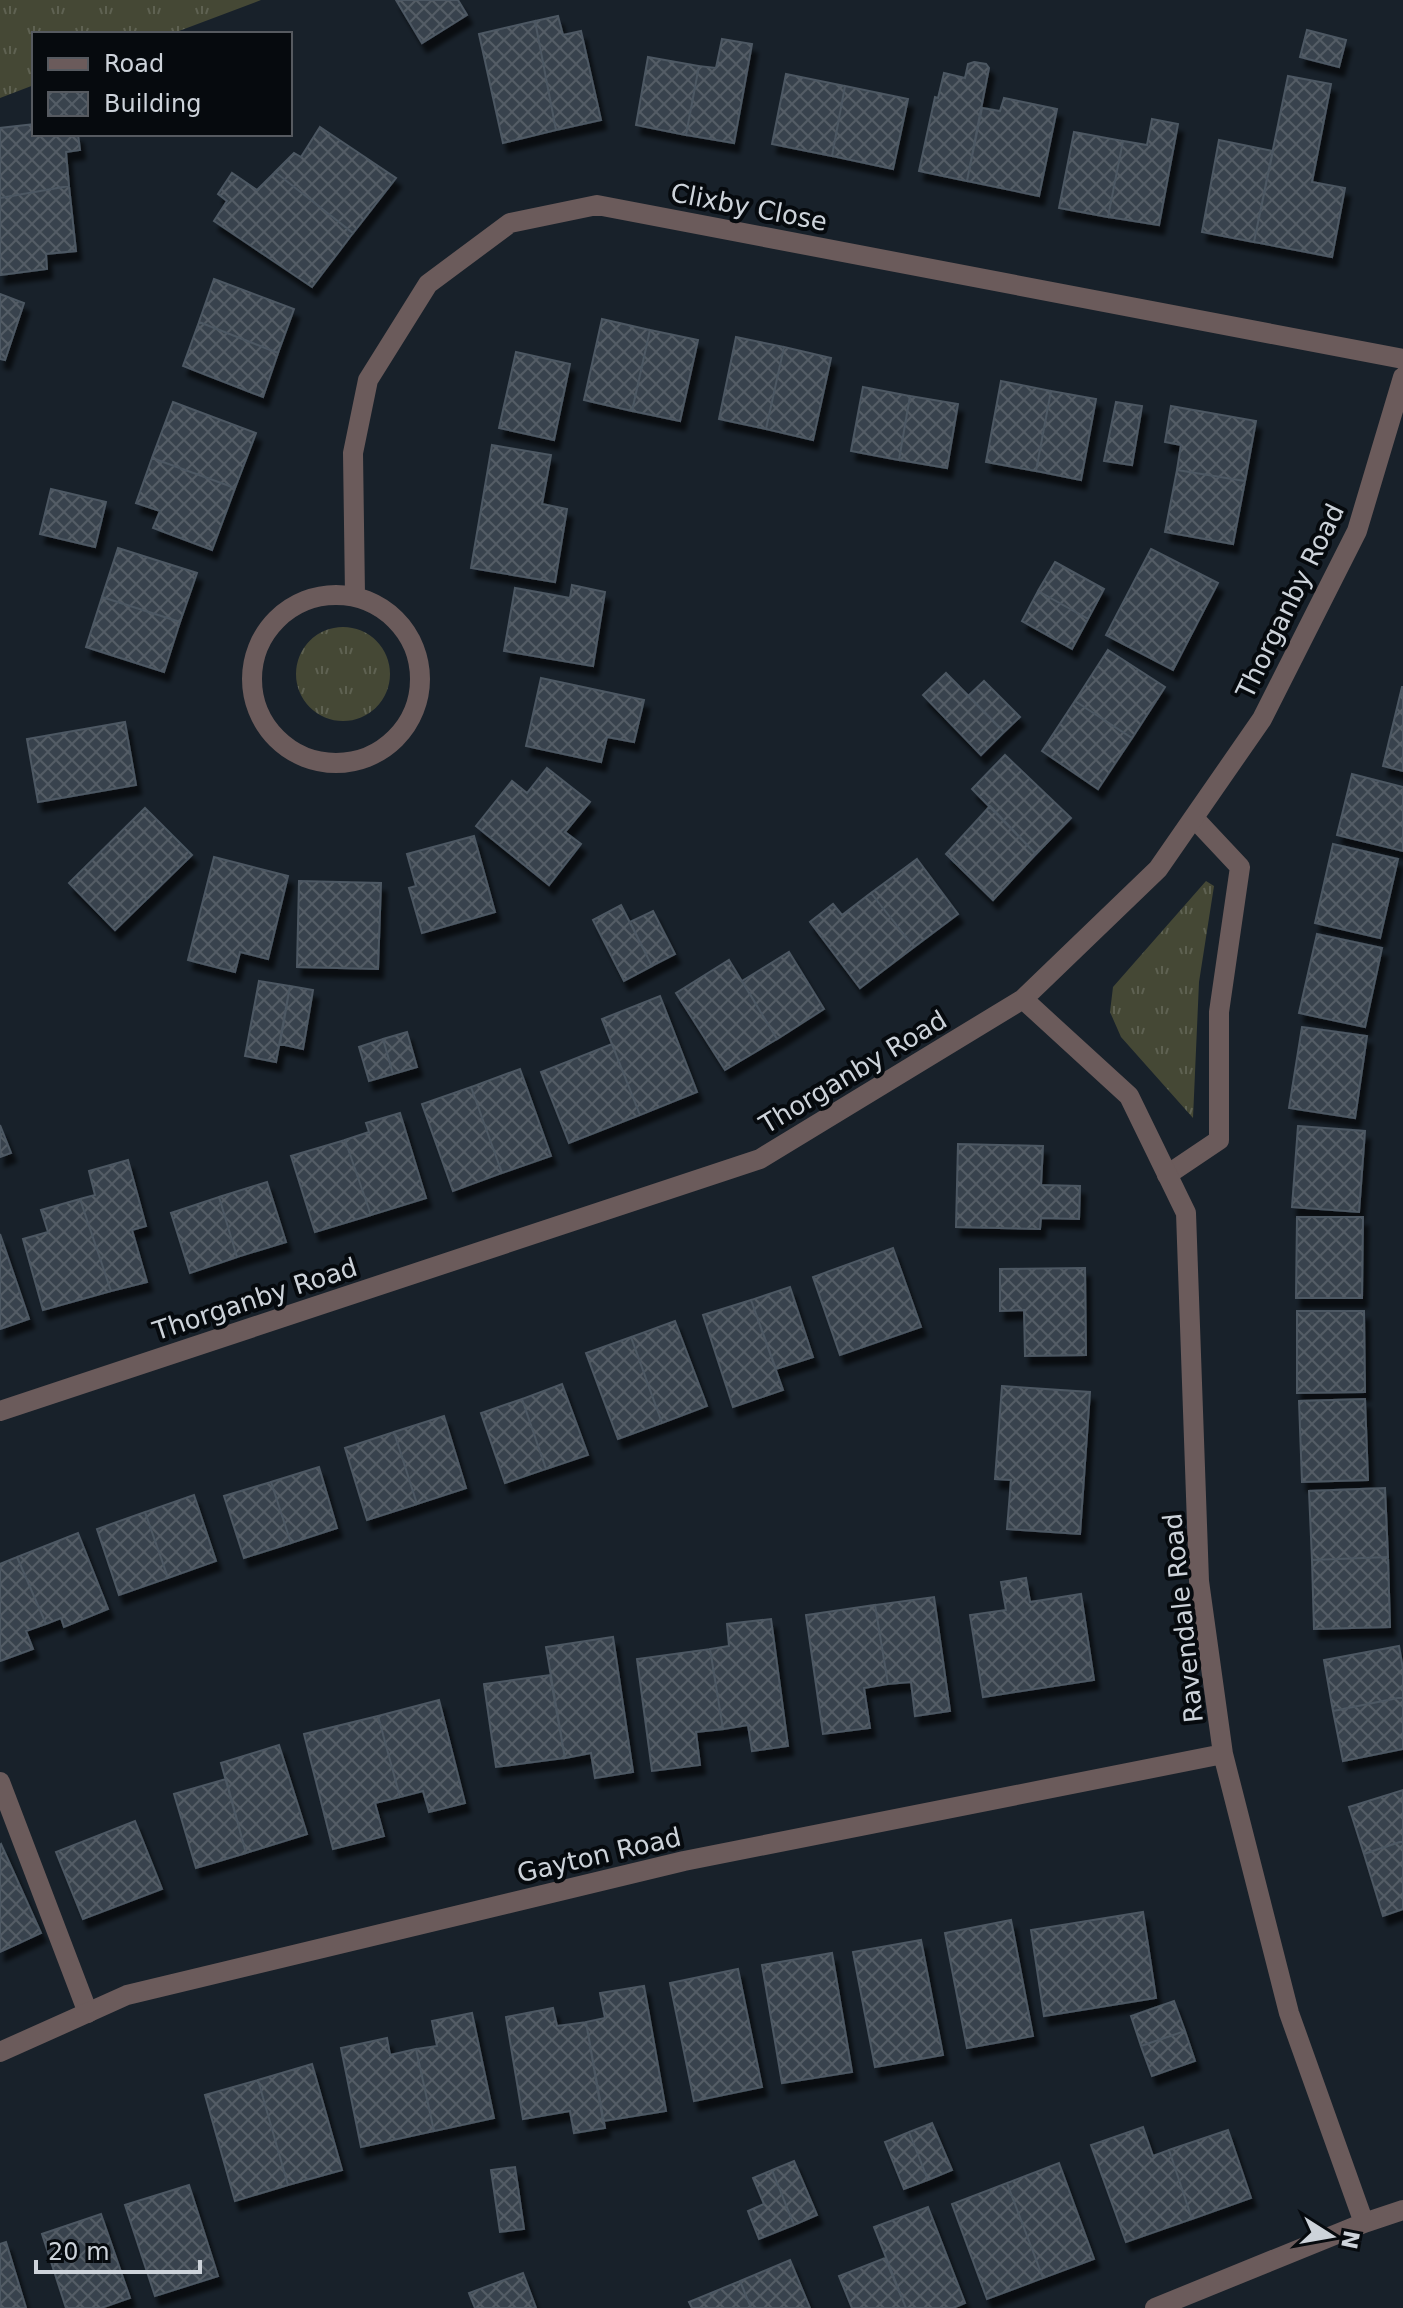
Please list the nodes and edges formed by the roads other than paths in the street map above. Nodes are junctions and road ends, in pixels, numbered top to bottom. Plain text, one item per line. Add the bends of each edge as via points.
1 (1403, 359) edge
2 (1403, 377) edge
3 (355, 595) junction
4 (1194, 818) junction
5 (1023, 999) junction
6 (1167, 1175) junction
7 (0, 1411) edge
8 (1223, 1754) junction
9 (0, 1782) edge
10 (88, 2013) junction
11 (0, 2052) edge
12 (1403, 2210) edge
13 (1364, 2223) junction
14 (1155, 2308) edge

1 - 3 street, Clixby Close via 597,205 510,223 428,284 368,380 353,453
2 - 4 street, Thorganby Road via 1357,531 1262,719
3 - 3 street via 395,616 418,654 420,698 399,738 361,761 316,763 277,741 253,704 252,659 273,620 311,597
4 - 5 street, Thorganby Road via 1158,869
4 - 6 street via 1240,867 1219,1012 1219,1140
5 - 6 street, Ravendale Road via 1129,1096
5 - 7 street, Thorganby Road via 760,1159
6 - 8 street, Ravendale Road via 1186,1213 1199,1581
8 - 10 street, Gayton Road via 684,1861 127,1995
8 - 13 street, Ravendale Road via 1289,2013
9 - 10 street
10 - 11 street, Gayton Road
12 - 13 street
13 - 14 street

